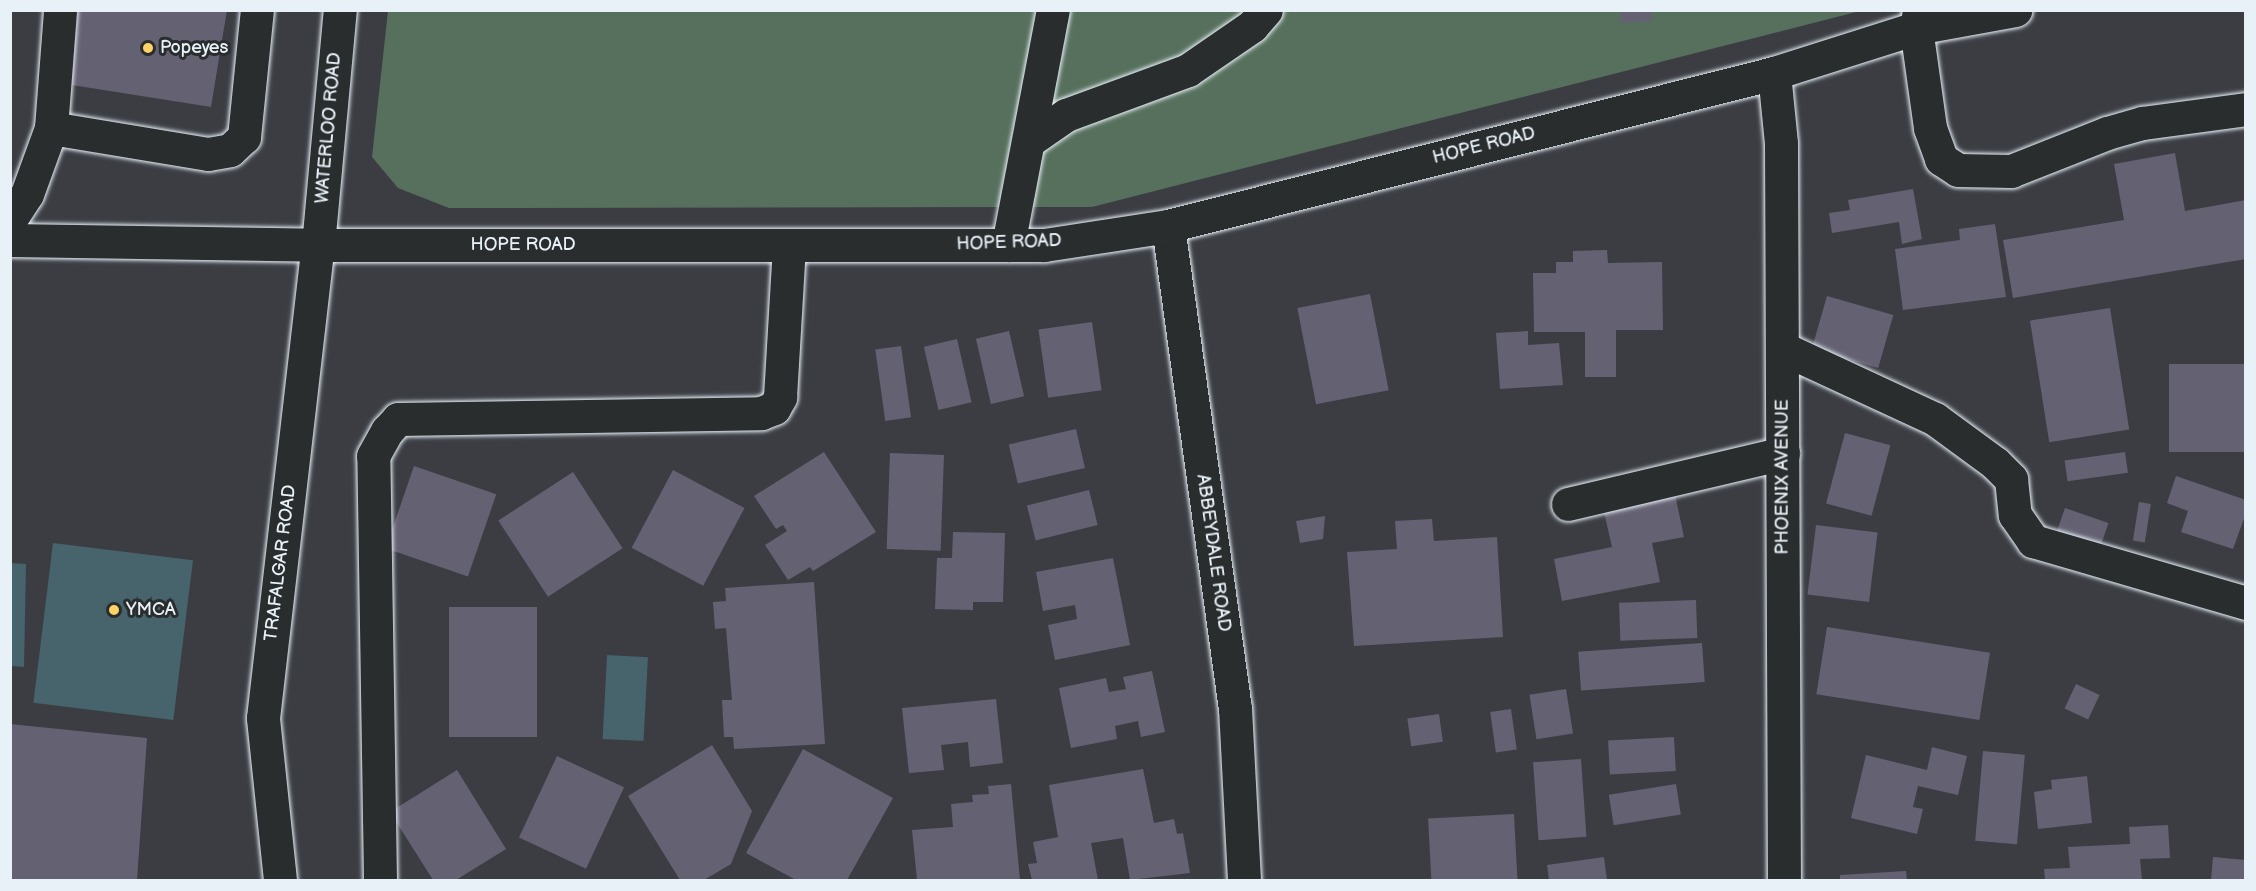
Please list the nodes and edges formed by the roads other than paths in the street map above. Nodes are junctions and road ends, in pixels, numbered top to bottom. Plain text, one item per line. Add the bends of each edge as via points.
1 (60, 10) edge
2 (257, 10) edge
3 (340, 10) edge
4 (1053, 10) edge
5 (1266, 10) edge
6 (2015, 10) edge
7 (1917, 19) edge
8 (1774, 73) junction
9 (2246, 110) edge
10 (51, 128) junction
11 (1030, 140) junction
12 (10, 220) edge
13 (1168, 226) junction
14 (10, 240) edge
15 (318, 245) junction
16 (789, 245) junction
17 (1008, 245) junction
18 (1782, 348) junction
19 (1783, 453) junction
20 (1568, 504) dead end
21 (2246, 603) edge
22 (280, 880) edge
23 (380, 880) edge
24 (1244, 880) edge
25 (1784, 880) edge

1 - 10 main road
2 - 10 main road via 243,137 230,150 208,154
3 - 15 main road, WATERLOO ROAD
4 - 11 main road
5 - 11 main road via 1252,26 1188,70 1066,115
6 - 7 main road, HOPE ROAD
7 - 8 main road, HOPE ROAD
7 - 9 main road via 1930,128 1941,159 1958,170 2011,171 2143,123
8 - 13 main road, HOPE ROAD
8 - 18 main road, PHOENIX AVENUE via 1781,143
10 - 12 main road via 27,194
11 - 17 main road
13 - 17 main road, HOPE ROAD via 1044,245
13 - 24 main road, ABBEYDALE ROAD via 1234,708
14 - 15 main road, HOPE ROAD
15 - 16 main road, HOPE ROAD
15 - 22 main road, TRAFALGAR ROAD via 263,718
16 - 17 main road, HOPE ROAD
16 - 23 main road via 780,397 774,408 760,413 398,419 387,431 374,456
18 - 19 main road, PHOENIX AVENUE
18 - 21 main road via 1935,420 1965,439 2011,479 2015,515 2033,541
19 - 20 main road
19 - 25 main road, PHOENIX AVENUE

